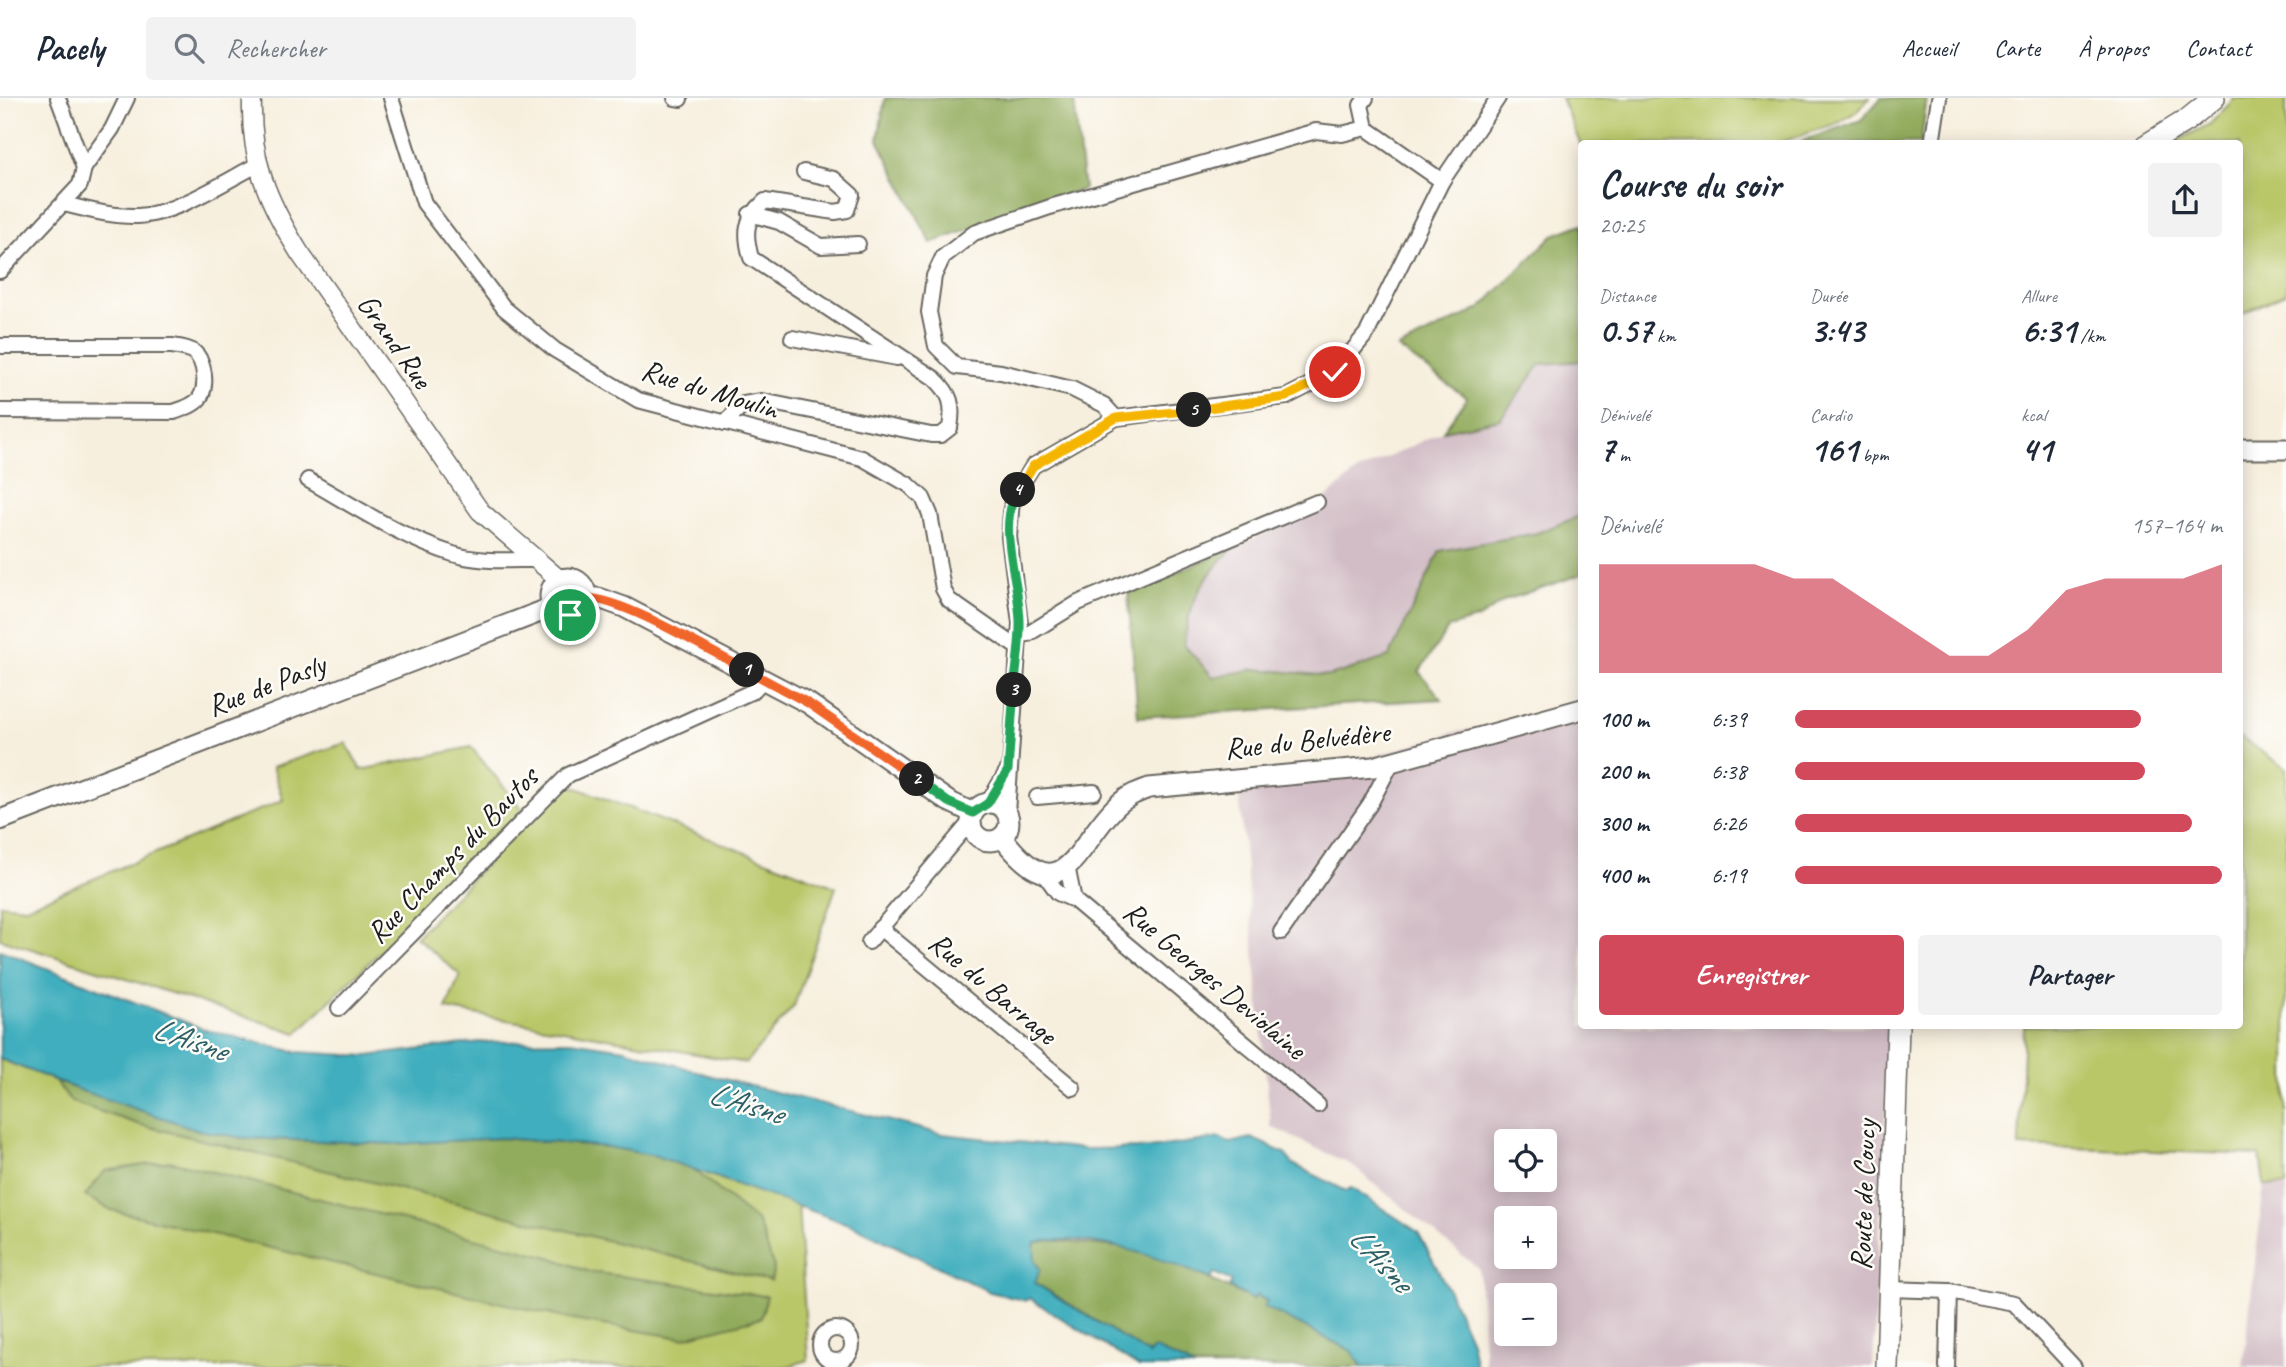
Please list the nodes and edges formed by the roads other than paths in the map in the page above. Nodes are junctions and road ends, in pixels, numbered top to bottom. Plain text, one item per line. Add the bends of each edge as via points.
1 (58, 98) edge
2 (127, 98) edge
3 (252, 98) edge
4 (391, 98) edge
5 (1366, 98) edge
6 (1497, 98) edge
7 (1939, 98) edge
8 (2214, 98) edge
9 (1366, 128) junction
10 (1933, 140) edge
11 (2154, 140) edge
12 (257, 165) junction
13 (83, 169) junction
14 (804, 172) dead end
15 (1442, 181) junction
16 (64, 204) junction
17 (750, 214) junction
18 (858, 244) dead end
19 (0, 271) edge
20 (792, 338) dead end
21 (0, 346) edge
22 (908, 361) junction
23 (0, 411) edge
24 (1116, 418) junction
25 (724, 423) junction
26 (2243, 449) edge
27 (2286, 449) edge
28 (308, 480) dead end
29 (1317, 502) dead end
30 (534, 560) junction
31 (560, 580) junction
32 (586, 598) junction
33 (553, 607) junction
34 (1018, 641) junction
35 (764, 679) junction
36 (1578, 710) edge
37 (1391, 764) junction
38 (1008, 770) junction
39 (1094, 792) dead end
40 (1037, 797) dead end
41 (977, 812) junction
42 (1007, 813) junction
43 (0, 820) edge
44 (1002, 837) junction
45 (1067, 866) junction
46 (1042, 871) junction
47 (1074, 900) junction
48 (880, 928) junction
49 (1281, 932) dead end
50 (869, 942) dead end
51 (339, 1008) dead end
52 (1898, 1029) edge
53 (1073, 1088) dead end
54 (1318, 1105) dead end
55 (1889, 1289) junction
56 (1949, 1291) junction
57 (1887, 1367) edge
58 (1948, 1367) edge
59 (2074, 1367) edge

1 - 13 street
2 - 13 street via 112,129
3 - 12 street, Grand Rue via 251,134
4 - 25 street, Rue du Moulin via 424,204 505,308 555,350 638,400
5 - 9 street via 1361,105
6 - 15 street
7 - 10 street
8 - 11 main road
9 - 15 street
9 - 24 street via 1342,134 1316,131 1050,207 974,233 943,257 934,276 929,312 936,346 957,367 1072,389 1104,405
12 - 16 street via 164,211 139,216 98,213
12 - 30 street, Grand Rue via 273,211 299,252 480,511
13 - 16 street via 80,184
14 - 17 street via 834,179 852,195 847,210 765,201
15 - 24 street via 1367,332 1335,372 1286,397
16 - 19 street
17 - 18 street via 779,222 821,246
17 - 22 street via 746,240 751,258
20 - 22 street
21 - 23 street via 172,346 192,350 201,360 204,388 199,398 174,412
22 - 25 street via 934,378 953,403 950,428 941,435 762,401 744,404
24 - 34 street via 1033,466 1012,499 1009,537
25 - 34 street, Rue du Moulin via 862,458 909,485 923,498 930,514 949,600
26 - 27 main road
28 - 30 street via 454,554
29 - 34 street via 1078,603
30 - 31 street, Grand Rue
31 - 32 main road via 579,581
31 - 33 main road via 550,595
32 - 33 main road via 581,609 570,615
32 - 35 main road via 624,607
33 - 43 main road, Rue de Pasly
34 - 38 street
35 - 41 main road via 808,703 948,802
35 - 51 street, Rue Champs du Bautos via 753,691 568,775
36 - 37 main road, Rue du Belvédère
37 - 45 main road, Rue du Belvédère via 1149,788 1118,804 1081,855
37 - 49 street via 1370,804
38 - 41 street
38 - 42 street
39 - 40 street
41 - 42 main road via 999,805
41 - 44 main road via 972,828 981,839
41 - 48 street
42 - 44 main road via 1008,828
44 - 46 main road, Rue Georges Deviolaine via 1030,867
45 - 46 main road
45 - 47 street
46 - 47 street, Rue Georges Deviolaine via 1058,893
47 - 54 street, Rue Georges Deviolaine
48 - 50 street
48 - 53 street, Rue du Barrage
52 - 55 main road, Route de Coucy
55 - 56 street
55 - 57 main road, Route de Coucy
56 - 58 street
56 - 59 street via 2014,1303

